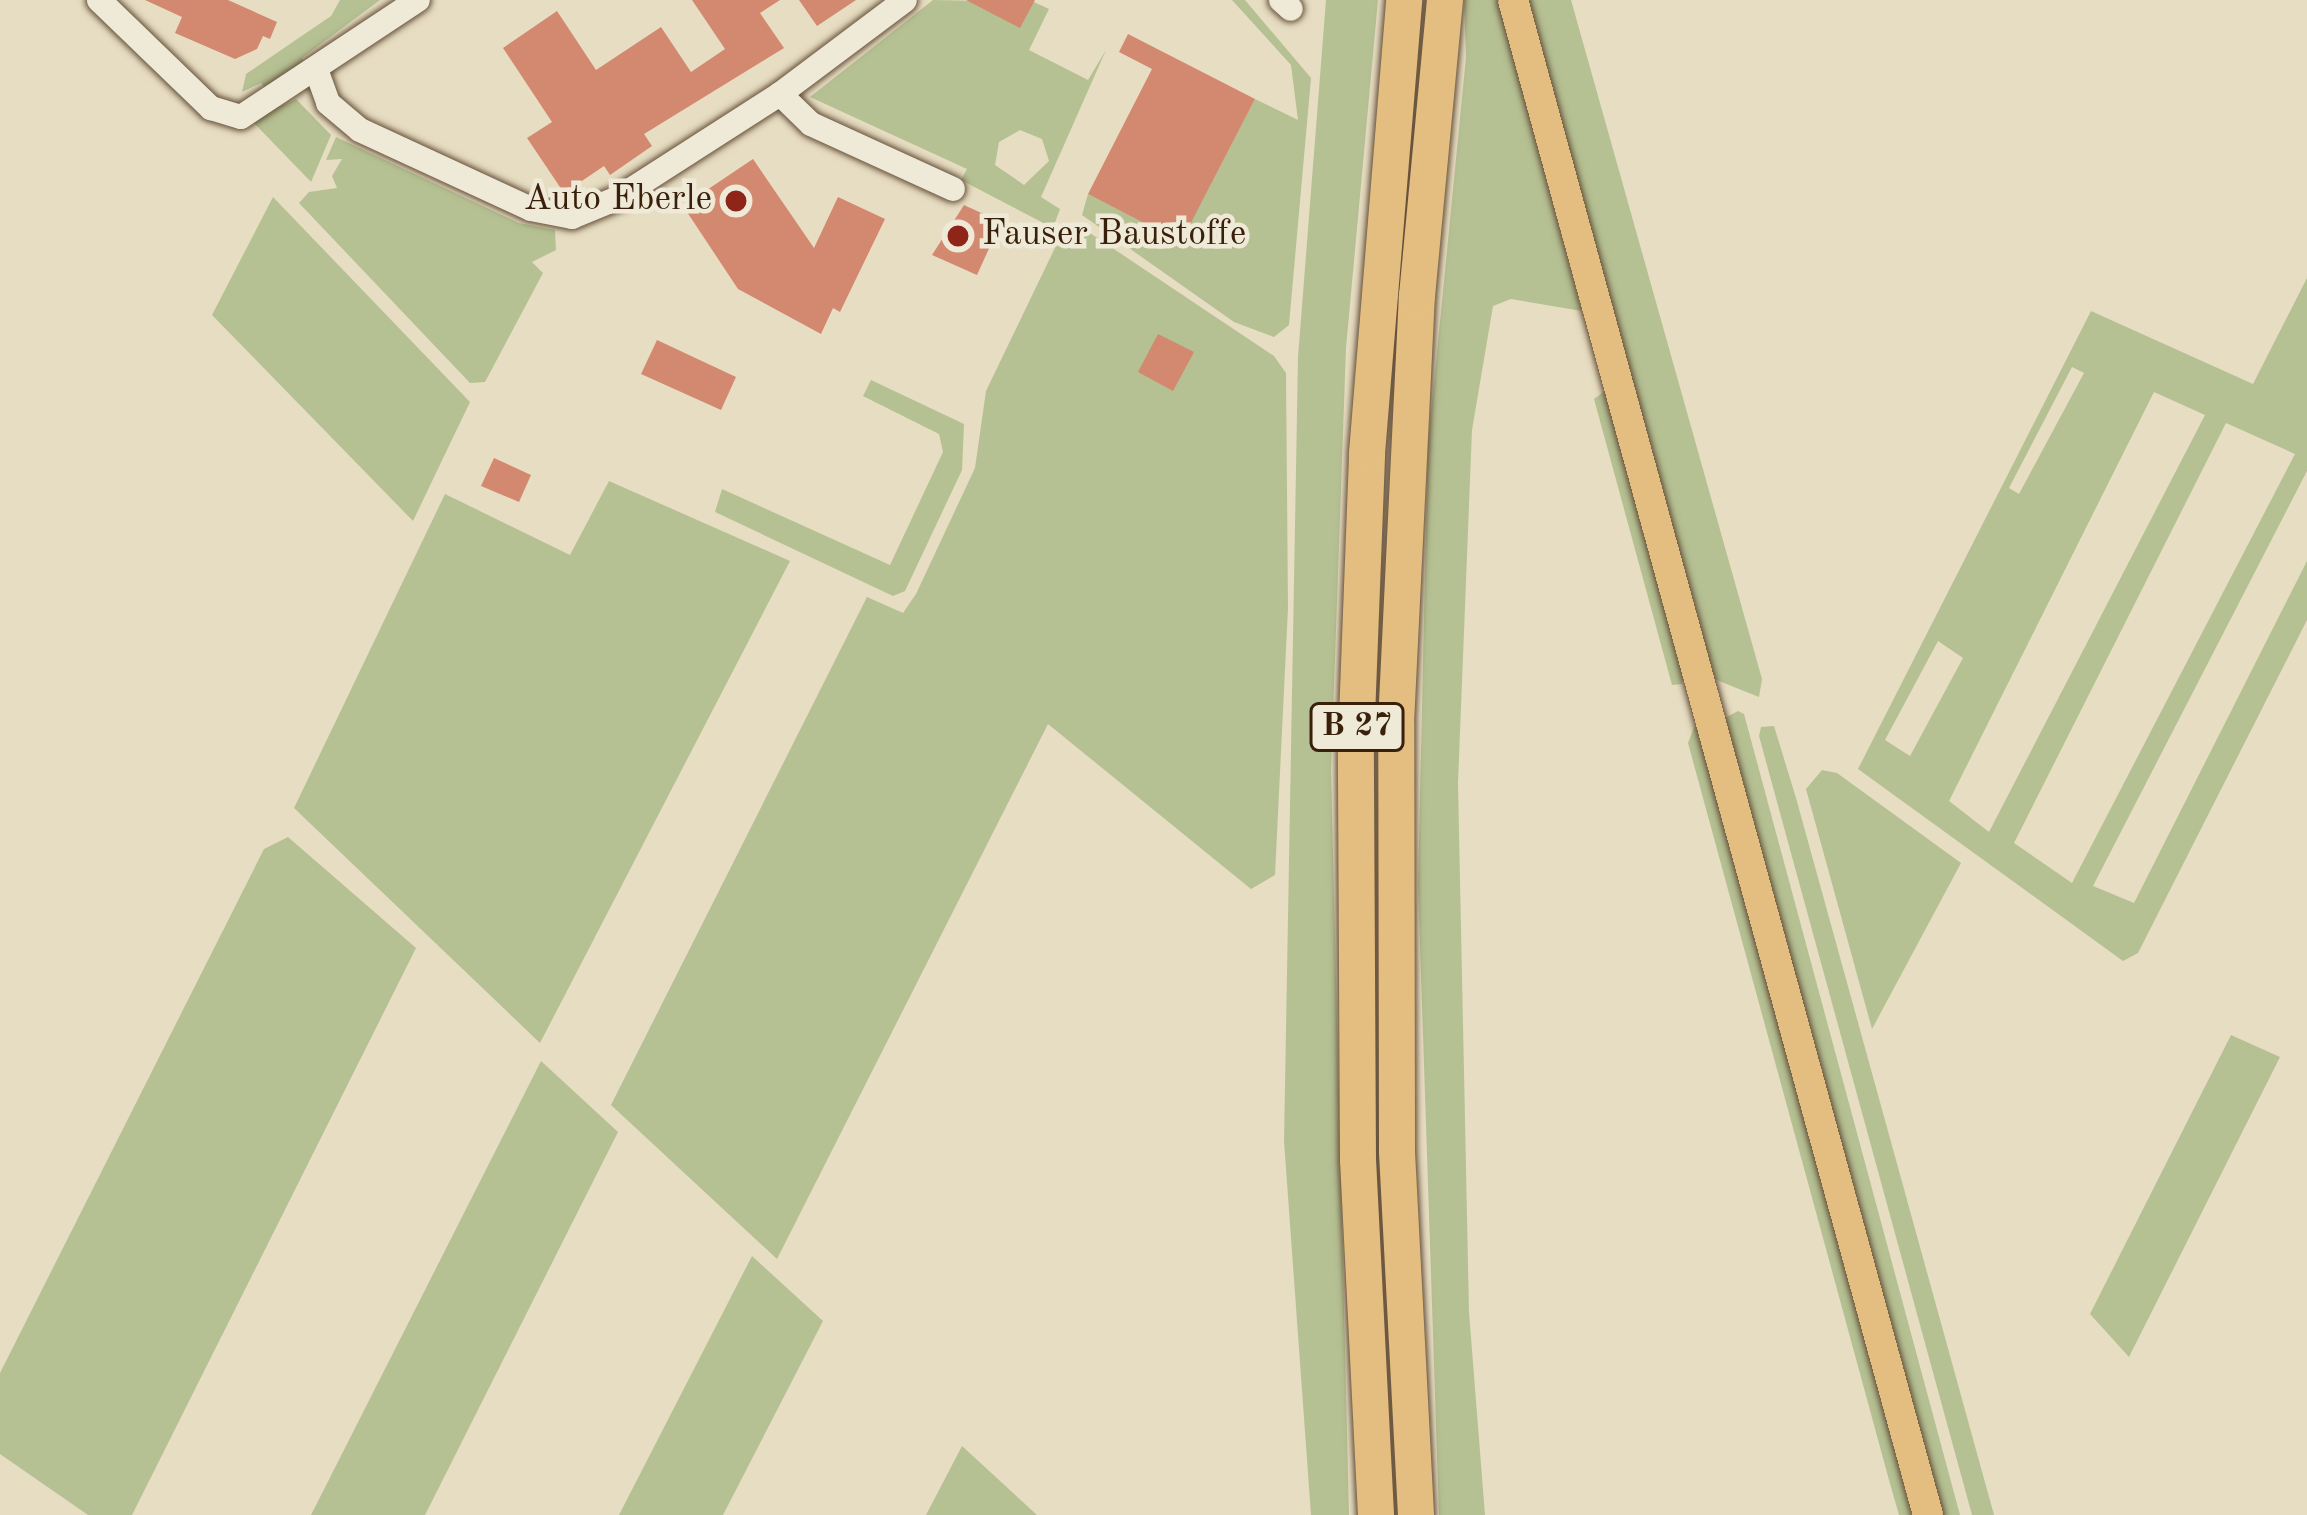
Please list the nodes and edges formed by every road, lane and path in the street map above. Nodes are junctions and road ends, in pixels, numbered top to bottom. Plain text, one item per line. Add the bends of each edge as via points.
1 (100, 0) edge
2 (418, 0) edge
3 (905, 0) edge
4 (1405, 0) edge
5 (1445, 0) edge
6 (1513, 0) edge
7 (317, 72) junction
8 (780, 94) junction
9 (953, 189) dead end
10 (1376, 1515) edge
11 (1416, 1515) edge
12 (1928, 1515) edge

1 - 7 street via 223,115 255,112
2 - 7 street
3 - 8 street
4 - 10 highway, B 27 via 1373,363 1357,721 1358,1160
5 - 11 highway, B 27 via 1416,317 1395,767 1397,1151
6 - 12 main road
7 - 8 street via 328,103 360,130 562,217 600,208
8 - 9 street via 811,124

